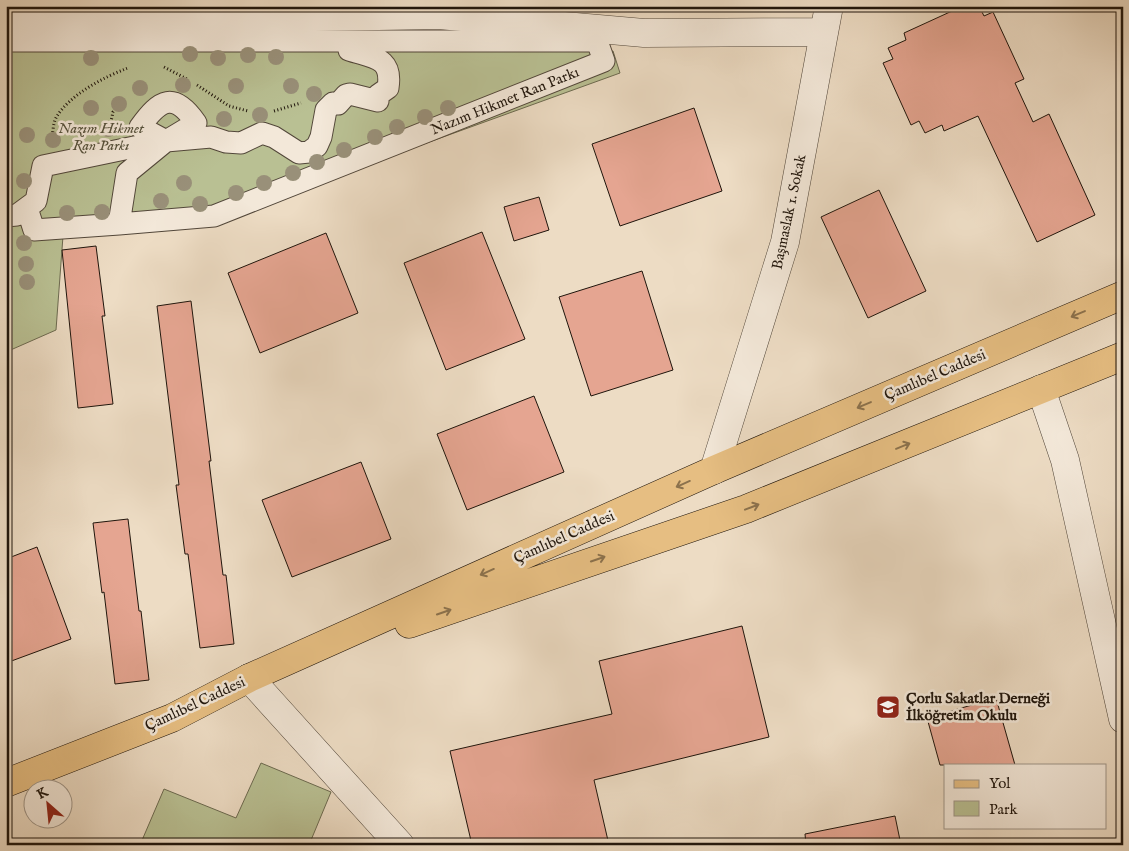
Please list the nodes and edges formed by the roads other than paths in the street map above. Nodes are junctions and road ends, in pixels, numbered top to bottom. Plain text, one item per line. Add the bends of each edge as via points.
1 (439, 11) edge
2 (827, 19) edge
3 (6, 22) edge
4 (6, 41) edge
5 (347, 41) junction
6 (166, 141) junction
7 (27, 208) junction
8 (6, 216) edge
9 (119, 224) junction
10 (1123, 295) edge
11 (1123, 356) edge
12 (1041, 389) junction
13 (714, 470) junction
14 (249, 678) junction
15 (1123, 719) edge
16 (6, 783) edge
17 (400, 845) edge

1 - 2 street via 644,33
1 - 3 street
2 - 13 street, Başmaslak 1. Sokak via 785,242
4 - 5 street, Nazım Hikmet Ran Parkı
5 - 6 street via 350,50 376,57 386,67 390,76 388,88 378,95 378,101 350,94 338,104 333,103 326,110 317,146 309,152 299,153 274,137 262,134 241,143 211,137
5 - 9 street, Nazım Hikmet Ran Parkı via 598,40 604,62 214,216
6 - 7 street via 43,166 36,201
6 - 9 street via 127,173
7 - 8 street via 17,215
7 - 9 street, Nazım Hikmet Ran Parkı via 34,230
10 -> 13 main road, Çamlıbel Caddesi
11 - 12 main road
14 -> 12 main road via 746,509
12 - 15 street via 1066,460
13 -> 14 main road, Çamlıbel Caddesi
14 - 16 main road, Çamlıbel Caddesi via 172,718
14 - 17 street

